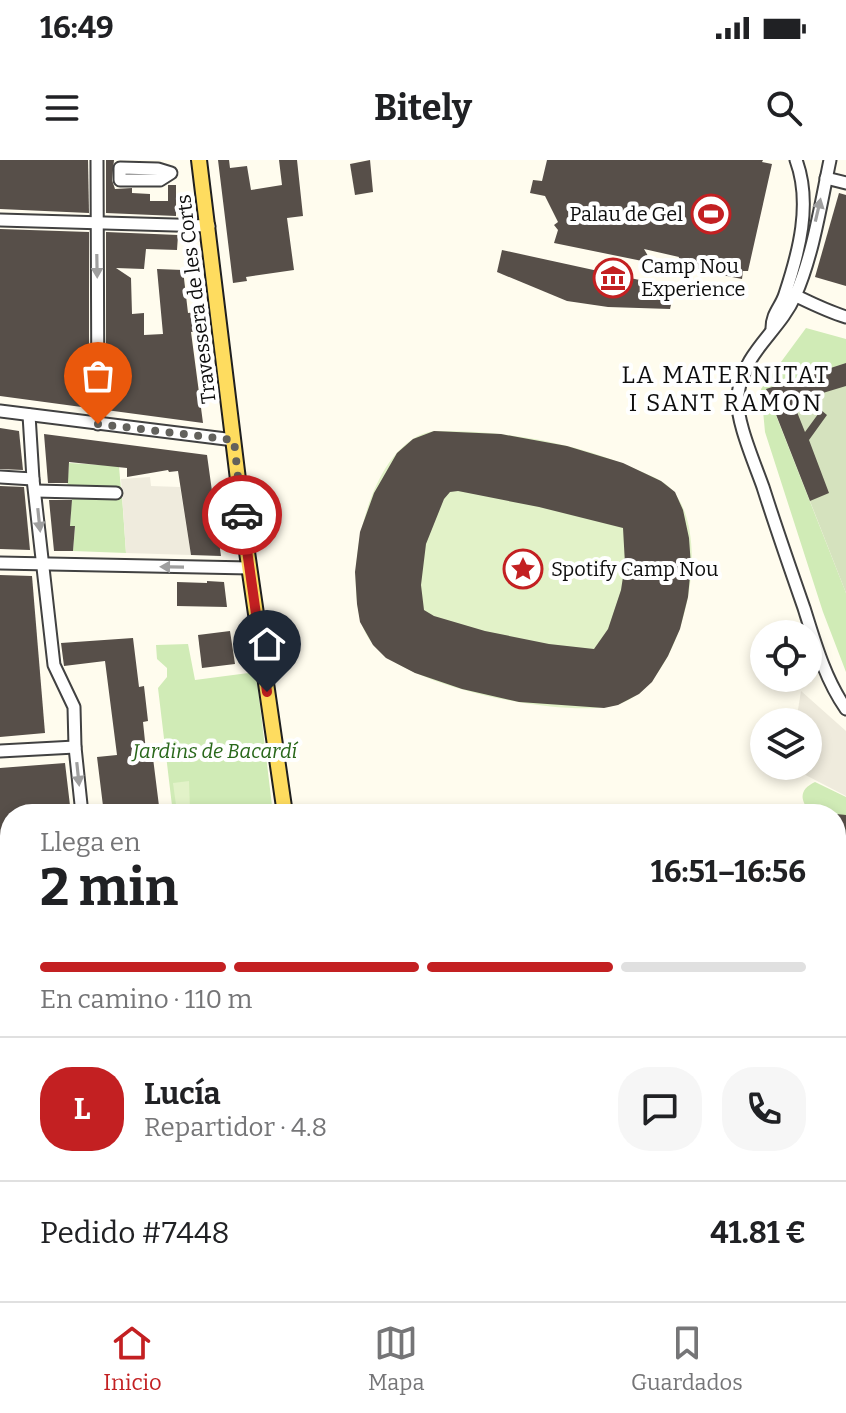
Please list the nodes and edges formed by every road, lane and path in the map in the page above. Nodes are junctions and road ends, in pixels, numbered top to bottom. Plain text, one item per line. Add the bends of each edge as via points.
1 (97, 160) edge
2 (199, 160) edge
3 (796, 160) edge
4 (830, 160) edge
5 (826, 178) junction
6 (846, 183) edge
7 (0, 220) edge
8 (96, 222) junction
9 (209, 226) junction
10 (790, 294) junction
11 (818, 305) junction
12 (846, 309) edge
13 (846, 317) edge
14 (0, 411) edge
15 (29, 415) junction
16 (98, 424) junction
17 (234, 440) junction
18 (0, 477) edge
19 (35, 485) junction
20 (116, 493) dead end
21 (0, 563) edge
22 (44, 565) junction
23 (250, 568) junction
24 (846, 709) edge
25 (75, 747) junction
26 (0, 751) edge
27 (81, 804) edge
28 (284, 804) edge

1 - 8 street
2 - 9 main road, Travessera de les Corts
3 - 10 street via 804,188
4 - 5 street
5 - 6 street
10 -> 5 street via 805,269
7 - 8 street
8 - 9 street
8 -> 16 street
9 - 17 main road, Travessera de les Corts
10 - 11 street
10 - 24 street via 744,369 738,406 817,648
11 - 12 street
11 - 13 street
14 - 15 street
15 - 16 street
15 - 19 street
16 - 17 street
17 - 23 main road, Travessera de les Corts
18 - 19 street
19 - 20 street
19 -> 22 street
21 - 22 street
23 -> 22 street
22 - 25 street via 54,665 74,707
23 - 28 main road, Travessera de les Corts
25 - 26 street
25 -> 27 street

